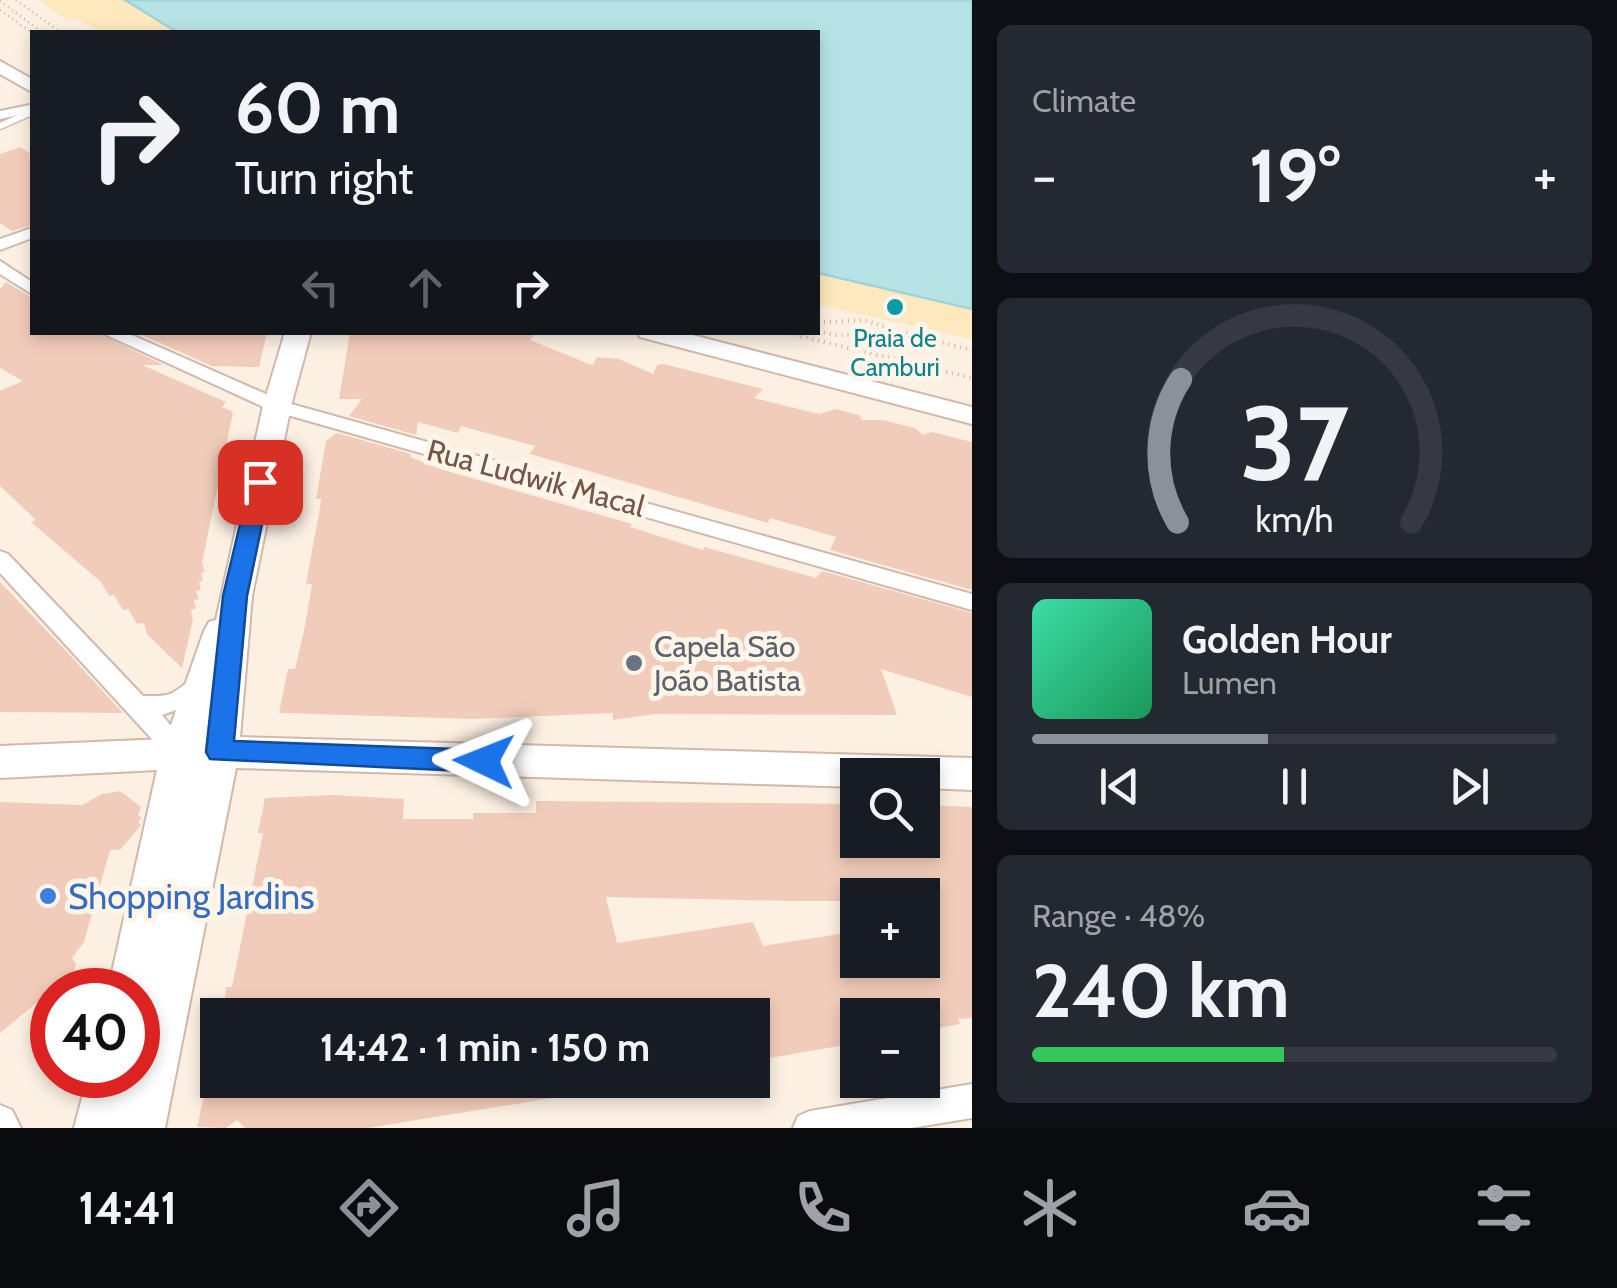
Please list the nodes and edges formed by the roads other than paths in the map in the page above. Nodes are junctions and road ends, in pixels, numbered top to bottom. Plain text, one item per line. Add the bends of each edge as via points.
1 (0, 66) edge
2 (30, 86) edge
3 (0, 90) edge
4 (30, 109) edge
5 (30, 110) edge
6 (30, 111) edge
7 (0, 115) edge
8 (0, 126) edge
9 (30, 234) edge
10 (0, 246) edge
11 (0, 266) edge
12 (30, 288) edge
13 (115, 335) edge
14 (297, 335) edge
15 (661, 335) edge
16 (734, 335) edge
17 (972, 396) edge
18 (277, 406) junction
19 (972, 416) edge
20 (0, 558) edge
21 (235, 596) junction
22 (972, 602) edge
23 (200, 686) junction
24 (136, 705) junction
25 (18, 762) edge
26 (197, 764) junction
27 (972, 774) edge
28 (137, 968) edge
29 (106, 1098) edge
30 (972, 1101) edge
31 (99, 1128) edge
32 (140, 1128) edge
33 (810, 1128) edge

1 - 2 street
3 - 4 street
5 - 7 street
6 - 8 lane
9 - 10 street
11 - 12 street
13 - 18 street, Rua Ludwik Macal
14 - 18 street
15 - 19 street
16 - 17 street
18 - 21 street
18 - 22 street, Rua Ludwik Macal
20 - 24 street
21 - 23 street
21 - 26 street
23 - 24 street via 163,708
23 - 26 street
24 - 26 street
25 - 26 street
26 - 27 street via 371,758
26 - 28 street
26 - 32 street
29 - 31 street
30 - 33 street

